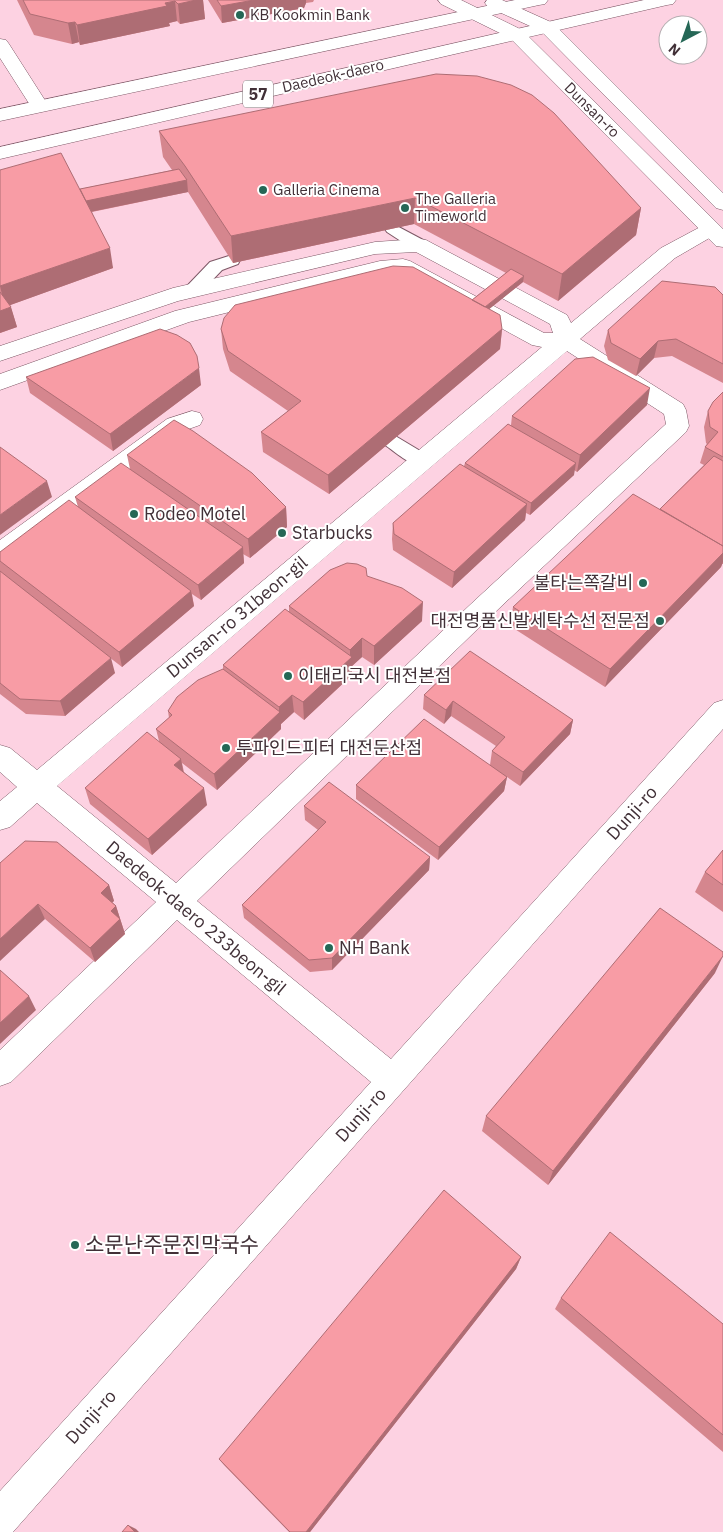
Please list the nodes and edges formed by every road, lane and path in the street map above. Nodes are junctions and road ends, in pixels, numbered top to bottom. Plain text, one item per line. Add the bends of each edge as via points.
1 (447, 0) edge
2 (539, 0) edge
3 (667, 0) edge
4 (482, 7) edge
5 (504, 7) junction
6 (547, 27) junction
7 (516, 34) junction
8 (0, 44) edge
9 (39, 105) junction
10 (0, 115) edge
11 (0, 153) edge
12 (723, 204) edge
13 (393, 229) edge
14 (717, 235) edge
15 (419, 245) junction
16 (232, 260) edge
17 (193, 290) junction
18 (566, 340) junction
19 (0, 354) edge
20 (0, 382) edge
21 (192, 419) dead end
22 (391, 441) edge
23 (422, 460) junction
24 (0, 553) edge
25 (723, 711) edge
26 (0, 756) edge
27 (37, 786) junction
28 (0, 818) edge
29 (177, 902) junction
30 (0, 1071) edge
31 (393, 1080) junction
32 (0, 1519) edge

1 - 4 street, Dunsan-ro
2 - 5 street, Daedeok-daero / 57
3 - 6 street, Daedeok-daero / 57
4 - 5 street, Daedeok-daero / 57
4 - 7 street, Dunsan-ro
4 - 9 street, Daedeok-daero / 57
5 - 6 street, Dunsan-ro
6 - 7 street, Daedeok-daero / 57
6 - 12 street, Dunsan-ro
7 - 11 street, Daedeok-daero / 57
7 - 14 street, Dunsan-ro
8 - 9 street
9 - 10 street, Daedeok-daero / 57
13 - 15 lane
14 - 18 street, Dunsan-ro 31beon-gil via 668,253
15 - 17 street via 374,248
15 - 18 street via 559,320
16 - 17 lane via 216,266
17 - 19 street
18 - 20 street via 540,340 404,266 380,268 183,316
18 - 23 street, Dunsan-ro 31beon-gil
18 - 29 street via 675,410 678,426
21 - 24 street via 175,425
22 - 23 lane
23 - 27 street, Dunsan-ro 31beon-gil
25 - 31 street, Dunji-ro
26 - 27 street, Daedeok-daero 233beon-gil
27 - 28 street, Dunsan-ro 31beon-gil
27 - 29 street, Daedeok-daero 233beon-gil
29 - 30 street
29 - 31 street, Daedeok-daero 233beon-gil
31 - 32 street, Dunji-ro

